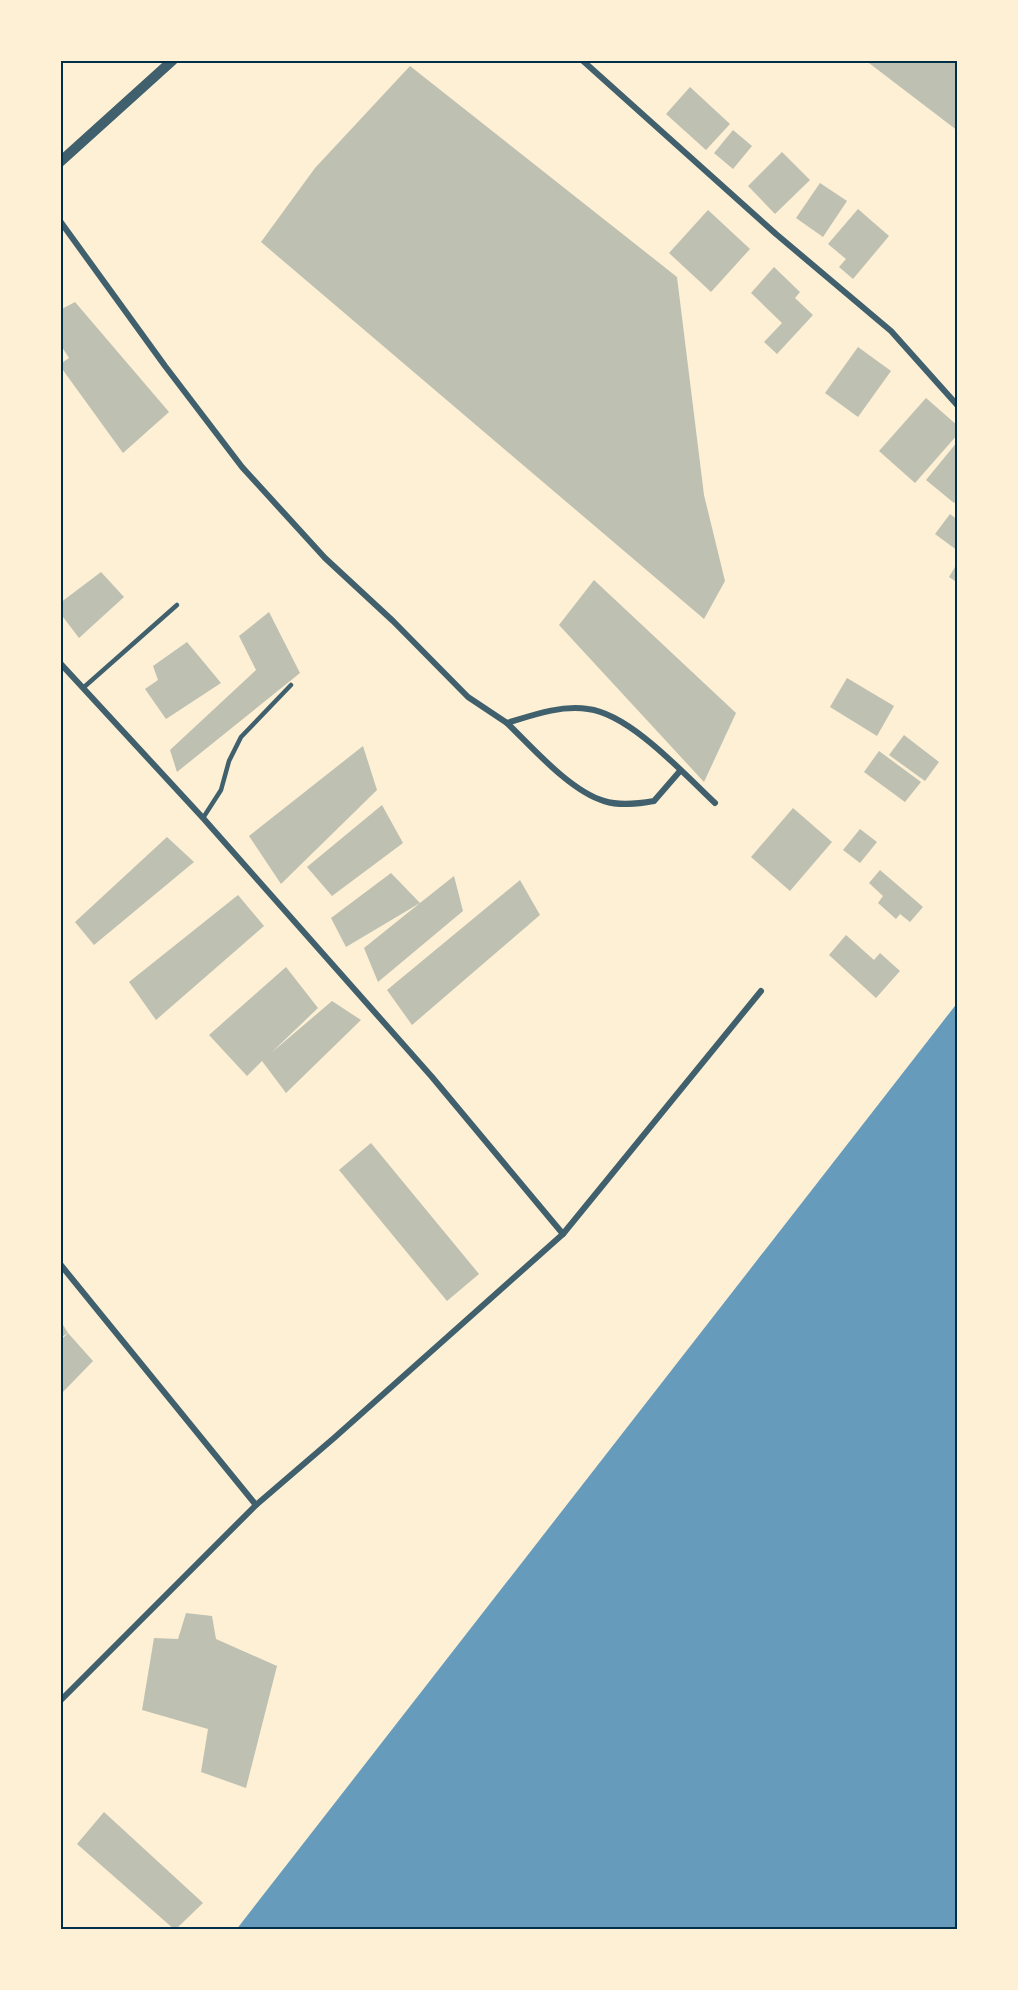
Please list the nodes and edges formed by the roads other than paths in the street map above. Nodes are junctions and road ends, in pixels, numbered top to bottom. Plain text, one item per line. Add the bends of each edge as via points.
1 (173, 60) edge
2 (582, 60) edge
3 (60, 162) edge
4 (60, 220) edge
5 (958, 406) edge
6 (177, 605) dead end
7 (60, 663) edge
8 (291, 685) dead end
9 (83, 688) junction
10 (507, 723) junction
11 (680, 771) junction
12 (716, 803) dead end
13 (203, 818) junction
14 (761, 992) dead end
15 (563, 1234) junction
16 (60, 1264) edge
17 (256, 1505) junction
18 (60, 1701) edge

1 - 3 street
2 - 5 street via 776,234 891,330
4 - 10 street via 242,467 325,558 468,697
6 - 9 lane
7 - 9 street
8 - 13 lane via 241,737 220,790
9 - 13 street
10 - 11 street via 557,709 588,709 613,716
10 - 11 street via 575,786 603,801 627,805 654,801
11 - 12 street
13 - 15 street via 432,1077
14 - 15 street
15 - 17 street
16 - 17 street
17 - 18 street

